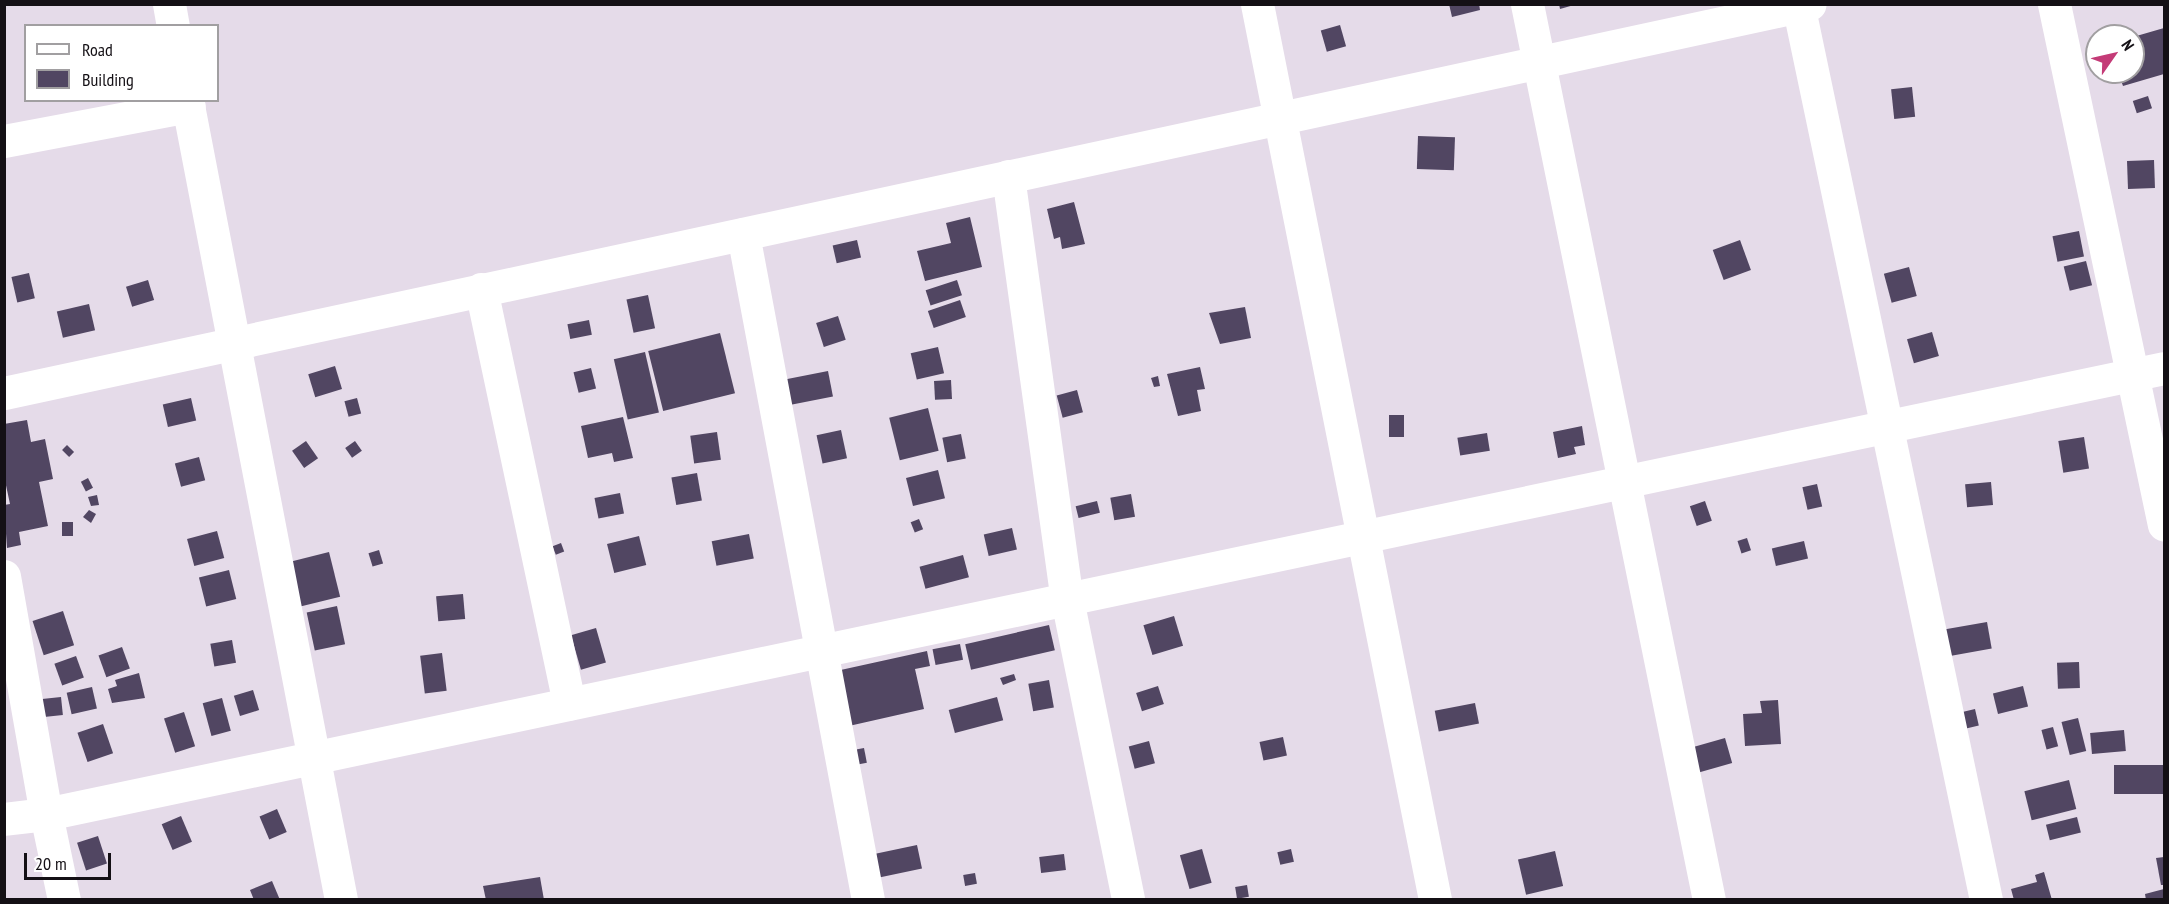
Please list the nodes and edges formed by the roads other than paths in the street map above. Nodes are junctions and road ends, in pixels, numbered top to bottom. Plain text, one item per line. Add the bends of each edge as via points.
1 (169, 4) edge
2 (1257, 4) edge
3 (1527, 4) edge
4 (2054, 4) edge
5 (1802, 5) edge
6 (173, 24) edge
7 (1538, 63) junction
8 (188, 103) edge
9 (1280, 118) junction
10 (4, 141) edge
11 (1008, 176) junction
12 (742, 234) junction
13 (481, 289) junction
14 (234, 343) junction
15 (2164, 368) edge
16 (2133, 375) junction
17 (4, 393) edge
18 (1886, 426) junction
19 (1624, 482) junction
20 (2164, 525) edge
21 (1363, 537) junction
22 (4, 576) edge
23 (1067, 599) junction
24 (821, 651) junction
25 (570, 704) junction
26 (314, 758) junction
27 (46, 814) junction
28 (4, 819) edge
29 (64, 900) edge
30 (341, 900) edge
31 (868, 900) edge
32 (1128, 900) edge
33 (1435, 900) edge
34 (1709, 900) edge
35 (1986, 900) edge

1 - 6 street
2 - 9 street
3 - 7 street
4 - 16 street
5 - 7 street
5 - 18 street
7 - 9 street
7 - 19 street
8 - 10 street
8 - 14 street
9 - 11 street
9 - 21 street
11 - 12 street
11 - 23 street
12 - 13 street
12 - 24 street
13 - 14 street
13 - 25 street
14 - 17 street
14 - 26 street
15 - 16 street
16 - 18 street
16 - 20 street
18 - 19 street
18 - 35 street
19 - 21 street
19 - 34 street
21 - 23 street
21 - 33 street
22 - 27 street
23 - 24 street
23 - 32 street
24 - 25 street
24 - 31 street
25 - 26 street
26 - 27 street
26 - 30 street
27 - 28 street
27 - 29 street

